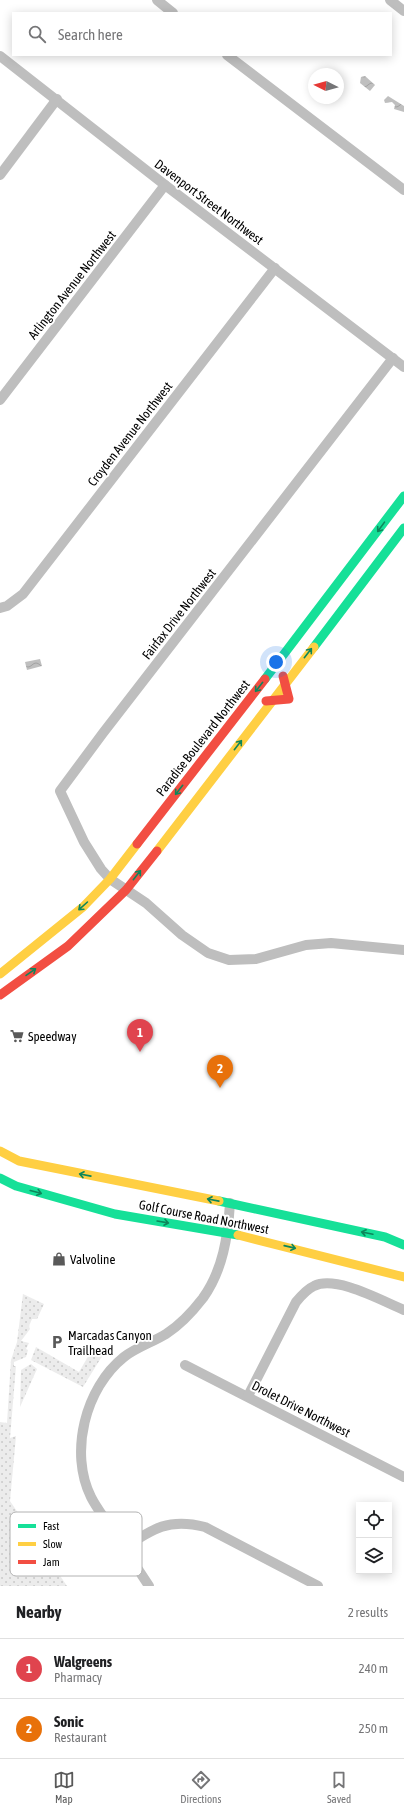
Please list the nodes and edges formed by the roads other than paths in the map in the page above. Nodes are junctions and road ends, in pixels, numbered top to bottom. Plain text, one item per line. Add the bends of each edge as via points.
1 (157, 0) edge
2 (390, 0) edge
3 (404, 11) edge
4 (172, 12) edge
5 (0, 56) edge
6 (228, 56) edge
7 (57, 99) junction
8 (0, 175) edge
9 (165, 186) junction
10 (404, 190) edge
11 (275, 268) junction
12 (393, 358) junction
13 (404, 367) edge
14 (0, 400) edge
15 (404, 496) edge
16 (404, 504) edge
17 (404, 528) edge
18 (394, 542) junction
19 (0, 608) edge
20 (282, 656) junction
21 (284, 684) junction
22 (272, 700) junction
23 (247, 702) junction
24 (227, 758) junction
25 (197, 767) junction
26 (110, 879) junction
27 (126, 890) junction
28 (404, 950) edge
29 (1, 972) edge
30 (12, 986) junction
31 (0, 995) edge
32 (0, 1151) edge
33 (0, 1178) edge
34 (230, 1203) junction
35 (228, 1233) junction
36 (404, 1245) edge
37 (404, 1277) edge
38 (404, 1310) edge
39 (185, 1365) dead end
40 (248, 1396) junction
41 (404, 1477) edge
42 (101, 1512) edge
43 (142, 1535) edge
44 (142, 1575) edge
45 (149, 1586) edge
46 (318, 1586) edge

1 - 4 street
2 - 3 street
5 - 7 street, Davenport Street Northwest
6 - 10 street
7 - 8 street
7 - 9 street, Davenport Street Northwest
9 - 11 street, Davenport Street Northwest
9 - 14 street, Arlington Avenue Northwest
11 - 12 street, Davenport Street Northwest
11 - 19 street, Croyden Avenue Northwest via 23,594
12 - 13 street, Davenport Street Northwest
12 - 26 street, Fairfax Drive Northwest via 60,791 84,842
15 -> 20 street, Paradise Boulevard Northwest
16 - 18 street via 394,526
17 - 18 street
21 -> 18 street
20 - 21 street
20 -> 23 street, Paradise Boulevard Northwest
21 - 22 street
21 - 22 street via 289,699
22 - 23 street
24 -> 22 street
23 - 25 street, Paradise Boulevard Northwest
24 - 25 street
27 -> 24 street
25 -> 26 street, Paradise Boulevard Northwest
26 - 27 street, Fairfax Drive Northwest
26 -> 29 street, Paradise Boulevard Northwest via 84,906
27 - 28 street, Fairfax Drive Northwest via 208,953 229,960 256,959 306,945 331,943
30 -> 27 street via 68,946
29 - 30 street
30 - 31 street
34 -> 32 street, Golf Course Road Northwest via 19,1161
33 -> 35 street, Golf Course Road Northwest via 16,1186 115,1214
34 - 35 street
36 -> 34 street, Golf Course Road Northwest via 385,1237
35 -> 37 street, Golf Course Road Northwest
35 - 42 street via 215,1276 203,1297 187,1316 166,1334 123,1358 109,1372 87,1411 82,1442 82,1471 91,1497
38 - 40 street via 342,1284 327,1282 315,1285 296,1302
39 - 40 street, Drolet Drive Northwest
40 - 41 street, Drolet Drive Northwest
43 - 46 street via 160,1526 175,1523 205,1527
44 - 45 street

